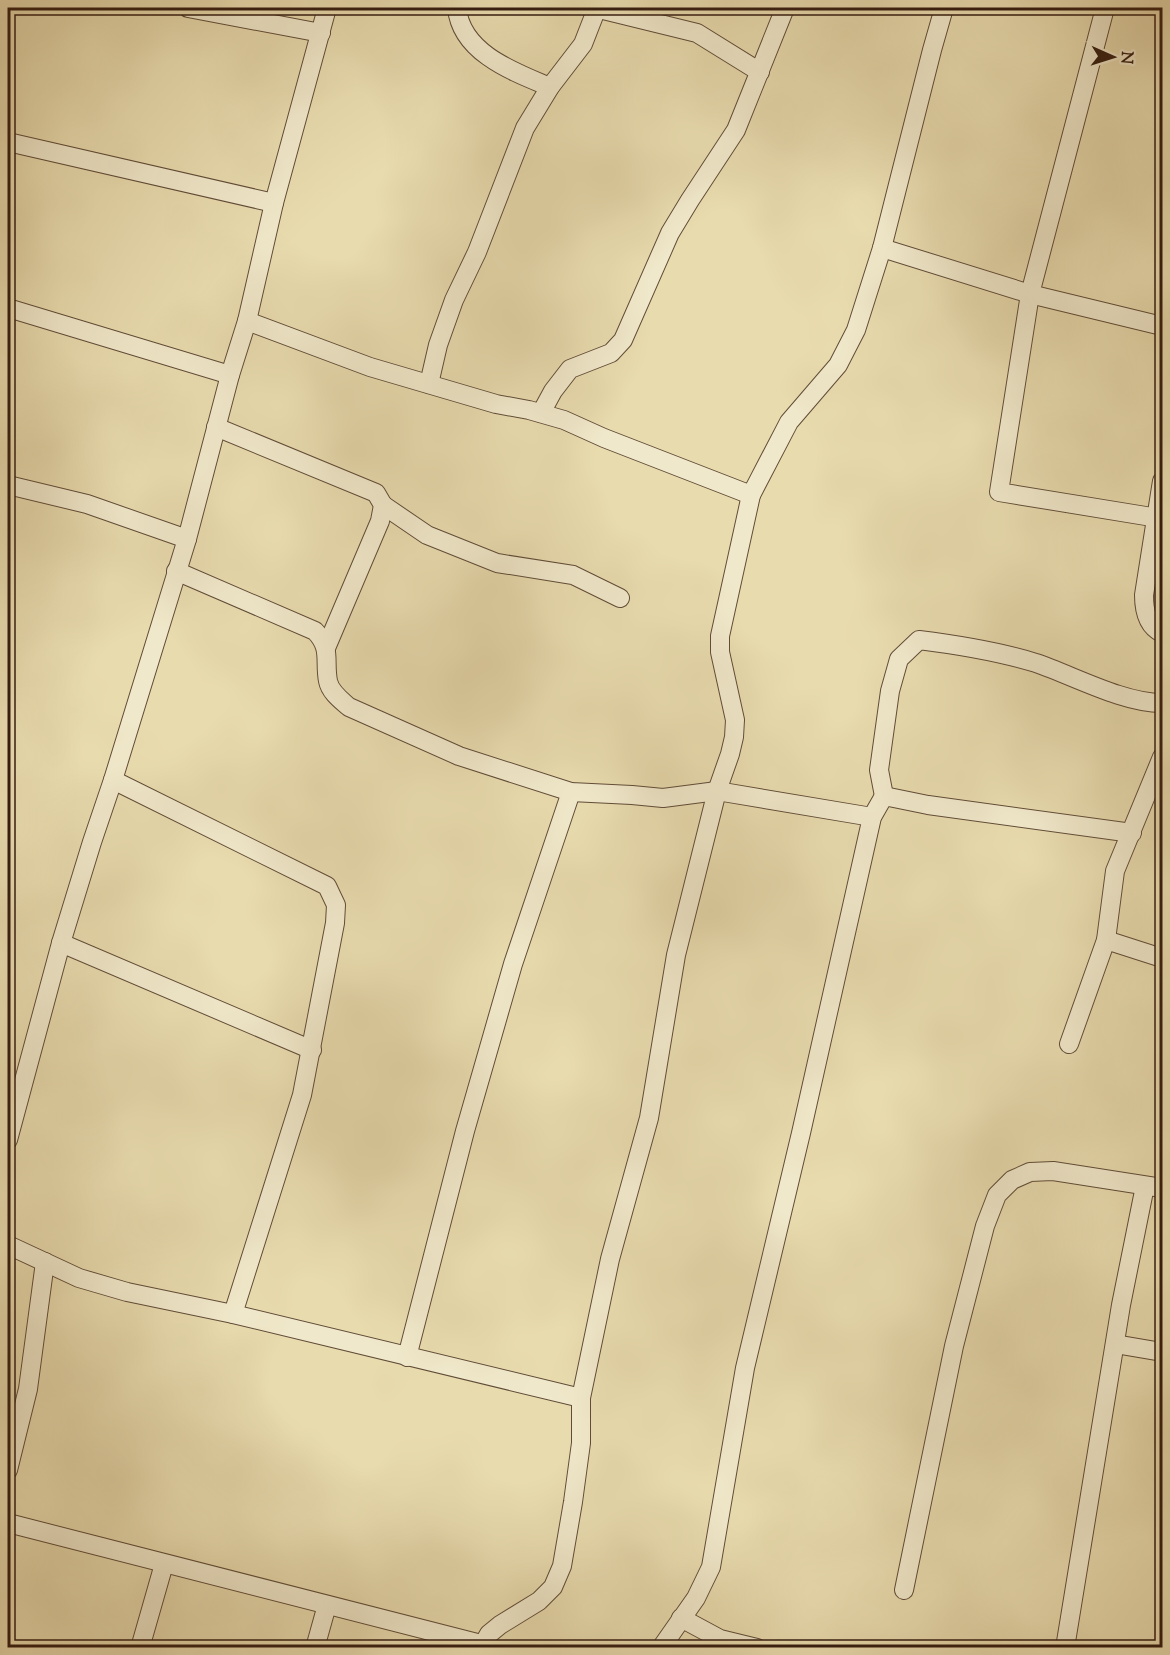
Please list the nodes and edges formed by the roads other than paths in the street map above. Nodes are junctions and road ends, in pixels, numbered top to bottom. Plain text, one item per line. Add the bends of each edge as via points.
1 (188, 8) edge
2 (327, 8) edge
3 (457, 8) edge
4 (596, 8) edge
5 (784, 8) edge
6 (944, 8) edge
7 (1105, 8) edge
8 (321, 33) junction
9 (760, 72) junction
10 (550, 87) junction
11 (8, 142) edge
12 (274, 203) junction
13 (882, 248) junction
14 (1030, 294) junction
15 (8, 308) edge
16 (247, 321) junction
17 (1162, 326) edge
18 (230, 375) junction
19 (429, 384) junction
20 (541, 413) junction
21 (216, 427) junction
22 (1162, 481) edge
23 (8, 485) edge
24 (751, 495) junction
25 (383, 505) junction
26 (1158, 518) junction
27 (187, 539) junction
28 (176, 572) junction
29 (620, 598) dead end
30 (1162, 633) edge
31 (326, 648) junction
32 (1162, 703) edge
33 (1162, 757) edge
34 (113, 780) junction
35 (717, 791) junction
36 (571, 792) junction
37 (884, 796) junction
38 (872, 817) junction
39 (1132, 833) junction
40 (1106, 940) junction
41 (61, 943) junction
42 (1162, 958) edge
43 (1069, 1044) dead end
44 (312, 1050) junction
45 (8, 1140) edge
46 (1154, 1187) edge
47 (8, 1245) edge
48 (45, 1262) junction
49 (233, 1314) junction
50 (1115, 1344) junction
51 (1162, 1352) edge
52 (407, 1357) junction
53 (581, 1398) junction
54 (8, 1470) edge
55 (8, 1523) edge
56 (164, 1564) junction
57 (904, 1590) dead end
58 (327, 1605) junction
59 (681, 1618) junction
60 (481, 1646) edge
61 (140, 1647) edge
62 (315, 1647) edge
63 (661, 1647) edge
64 (757, 1647) edge
65 (1065, 1647) edge

1 - 8 street
2 - 8 street
3 - 10 street via 465,31 481,52
4 - 9 street via 697,33
4 - 10 street via 583,44
5 - 9 street
6 - 13 street
7 - 14 street
8 - 12 street
9 - 20 street via 736,130 670,233 623,340 611,353 570,369
10 - 19 street via 525,128 454,300
11 - 12 street
12 - 16 street
13 - 14 street
13 - 24 street via 848,348 789,422
14 - 17 street
14 - 26 street via 999,492
15 - 18 street
16 - 18 street
16 - 19 street via 370,367
18 - 21 street
19 - 20 street
20 - 24 street
21 - 25 street via 376,493
21 - 27 street
22 - 26 street
23 - 27 street via 87,504
24 - 35 street via 720,636 735,720 730,754
25 - 29 street via 427,535 497,563 573,576
25 - 31 street via 380,521
26 - 30 street via 1144,607 1147,619
27 - 28 street
28 - 31 street via 315,631
28 - 34 street
31 - 36 street via 328,683 349,707 459,756
32 - 37 street via 1126,697 994,651 919,640 899,659 890,691 879,770
33 - 39 street
34 - 41 street
34 - 44 street via 327,886 336,905 336,923
35 - 36 street via 663,798
35 - 38 street
35 - 53 street via 676,955 649,1118 610,1259
36 - 52 street via 513,964
37 - 38 street
37 - 39 street
38 - 59 street via 745,1368 711,1567
39 - 40 street via 1115,871
40 - 42 street
40 - 43 street
41 - 44 street
41 - 45 street
44 - 49 street via 302,1095
46 - 50 street
46 - 57 street via 1053,1171 1030,1172 1012,1180 997,1195 985,1226 954,1346
47 - 48 street
48 - 49 street via 79,1278 127,1292
48 - 54 street via 28,1389
49 - 52 street
50 - 51 street
50 - 65 street
52 - 53 street
53 - 60 street via 581,1443 562,1566 553,1587 540,1601 500,1625
55 - 56 street
56 - 58 street
56 - 61 street
58 - 60 street
58 - 62 street
59 - 63 street
59 - 64 street via 720,1639

